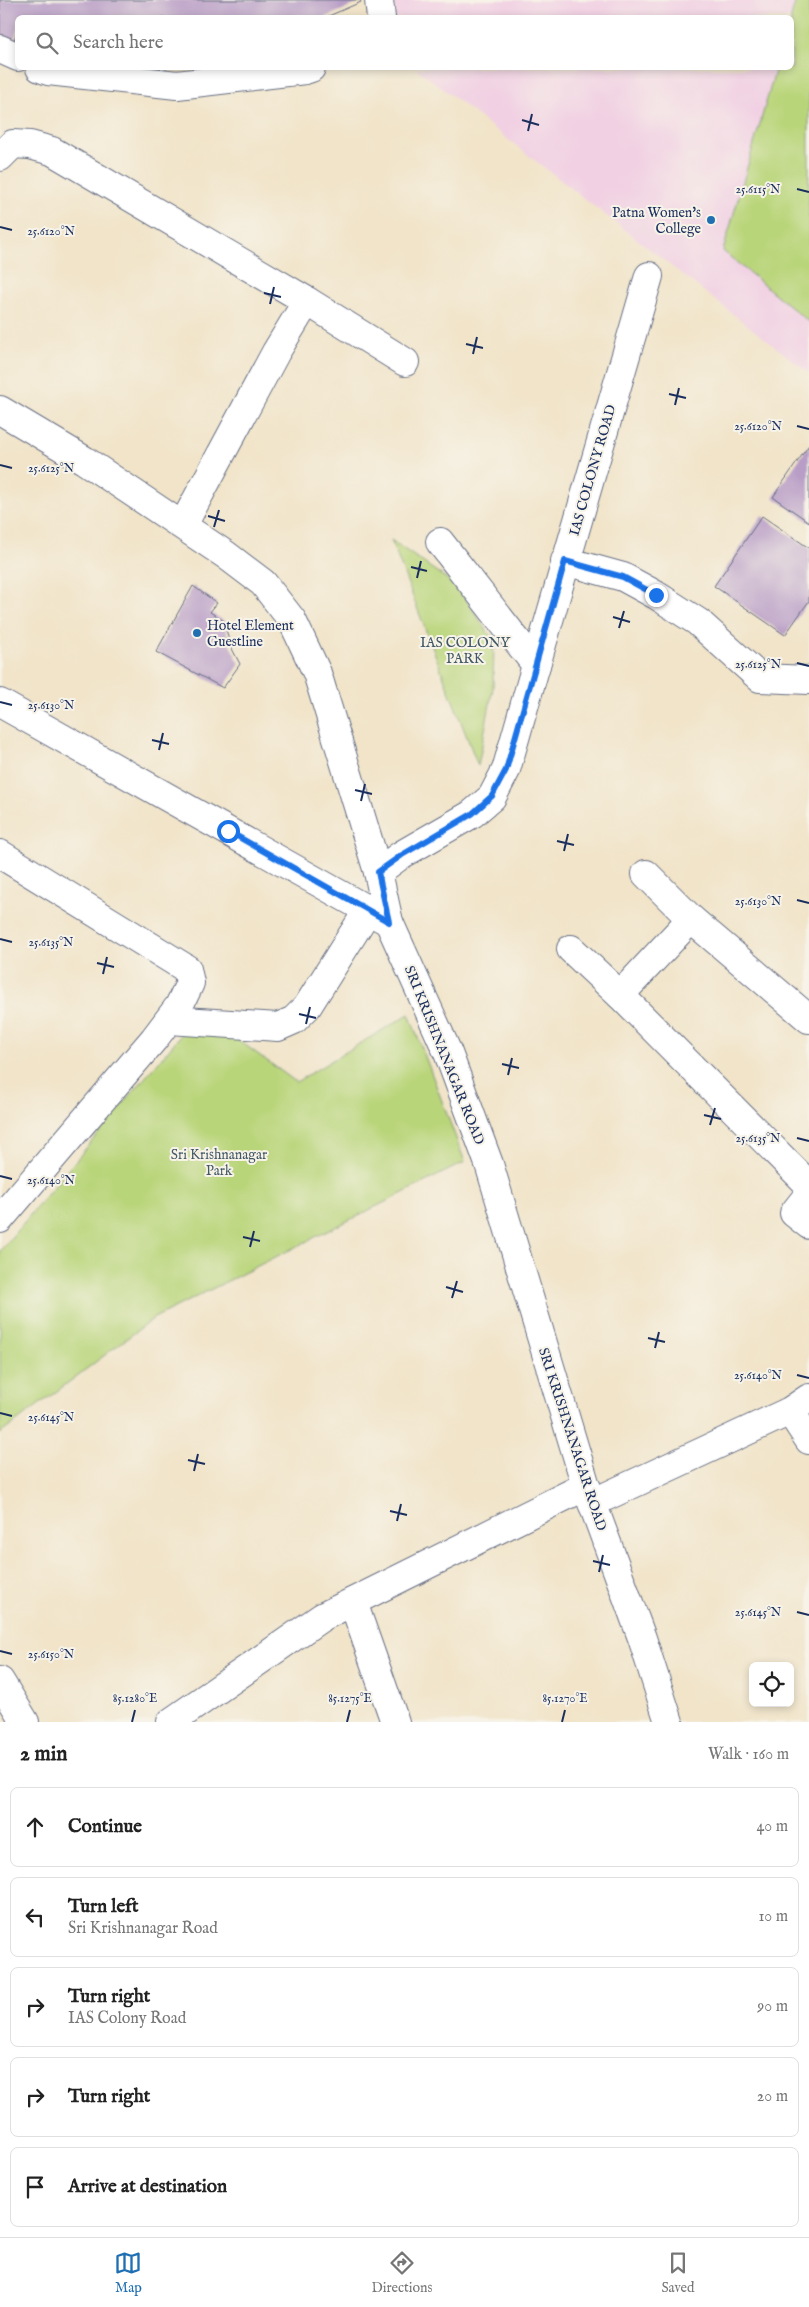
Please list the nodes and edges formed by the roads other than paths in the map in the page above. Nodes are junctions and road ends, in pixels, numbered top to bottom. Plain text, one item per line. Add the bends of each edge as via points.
1 (379, 0) edge
2 (381, 15) edge
3 (0, 49) edge
4 (15, 56) edge
5 (45, 70) edge
6 (295, 70) edge
7 (0, 157) edge
8 (649, 276) dead end
9 (307, 301) junction
10 (405, 362) dead end
11 (0, 410) edge
12 (183, 525) junction
13 (440, 542) dead end
14 (565, 561) junction
15 (536, 665) junction
16 (809, 680) edge
17 (0, 703) edge
18 (0, 854) edge
19 (378, 872) junction
20 (646, 874) dead end
21 (378, 916) junction
22 (691, 919) junction
23 (571, 949) dead end
24 (620, 995) junction
25 (809, 1019) edge
26 (169, 1020) junction
27 (809, 1185) edge
28 (809, 1194) edge
29 (0, 1220) edge
30 (809, 1225) edge
31 (800, 1404) edge
32 (809, 1440) edge
33 (589, 1495) junction
34 (353, 1602) junction
35 (0, 1681) edge
36 (25, 1722) edge
37 (171, 1722) edge
38 (395, 1722) edge
39 (669, 1722) edge

1 - 2 street
3 - 4 street
5 - 6 street via 177,85
7 - 9 street via 13,144 52,151
8 - 14 street, IAS COLONY ROAD
9 - 10 street
9 - 12 street
11 - 12 street, SRI KRISHNANAGAR ROAD
12 - 19 street, SRI KRISHNANAGAR ROAD via 263,583 292,620 317,673
13 - 15 street
14 - 15 street, IAS COLONY ROAD
14 - 16 street via 623,577 656,595 698,622 760,678
15 - 19 street, IAS COLONY ROAD via 506,770 492,796 472,814
17 - 21 street
18 - 26 street via 187,969 190,983
19 - 21 street, SRI KRISHNANAGAR ROAD
20 - 22 street
21 - 26 street via 294,1020 278,1027
21 - 33 street, SRI KRISHNANAGAR ROAD via 425,999 447,1084 489,1164
22 - 24 street
22 - 25 street
23 - 24 street
24 - 27 street
26 - 29 street
28 - 30 street via 794,1213
31 - 32 street
31 - 33 street
33 - 34 street
33 - 39 street, SRI KRISHNANAGAR ROAD
34 - 37 street via 322,1617
34 - 38 street
35 - 36 street

